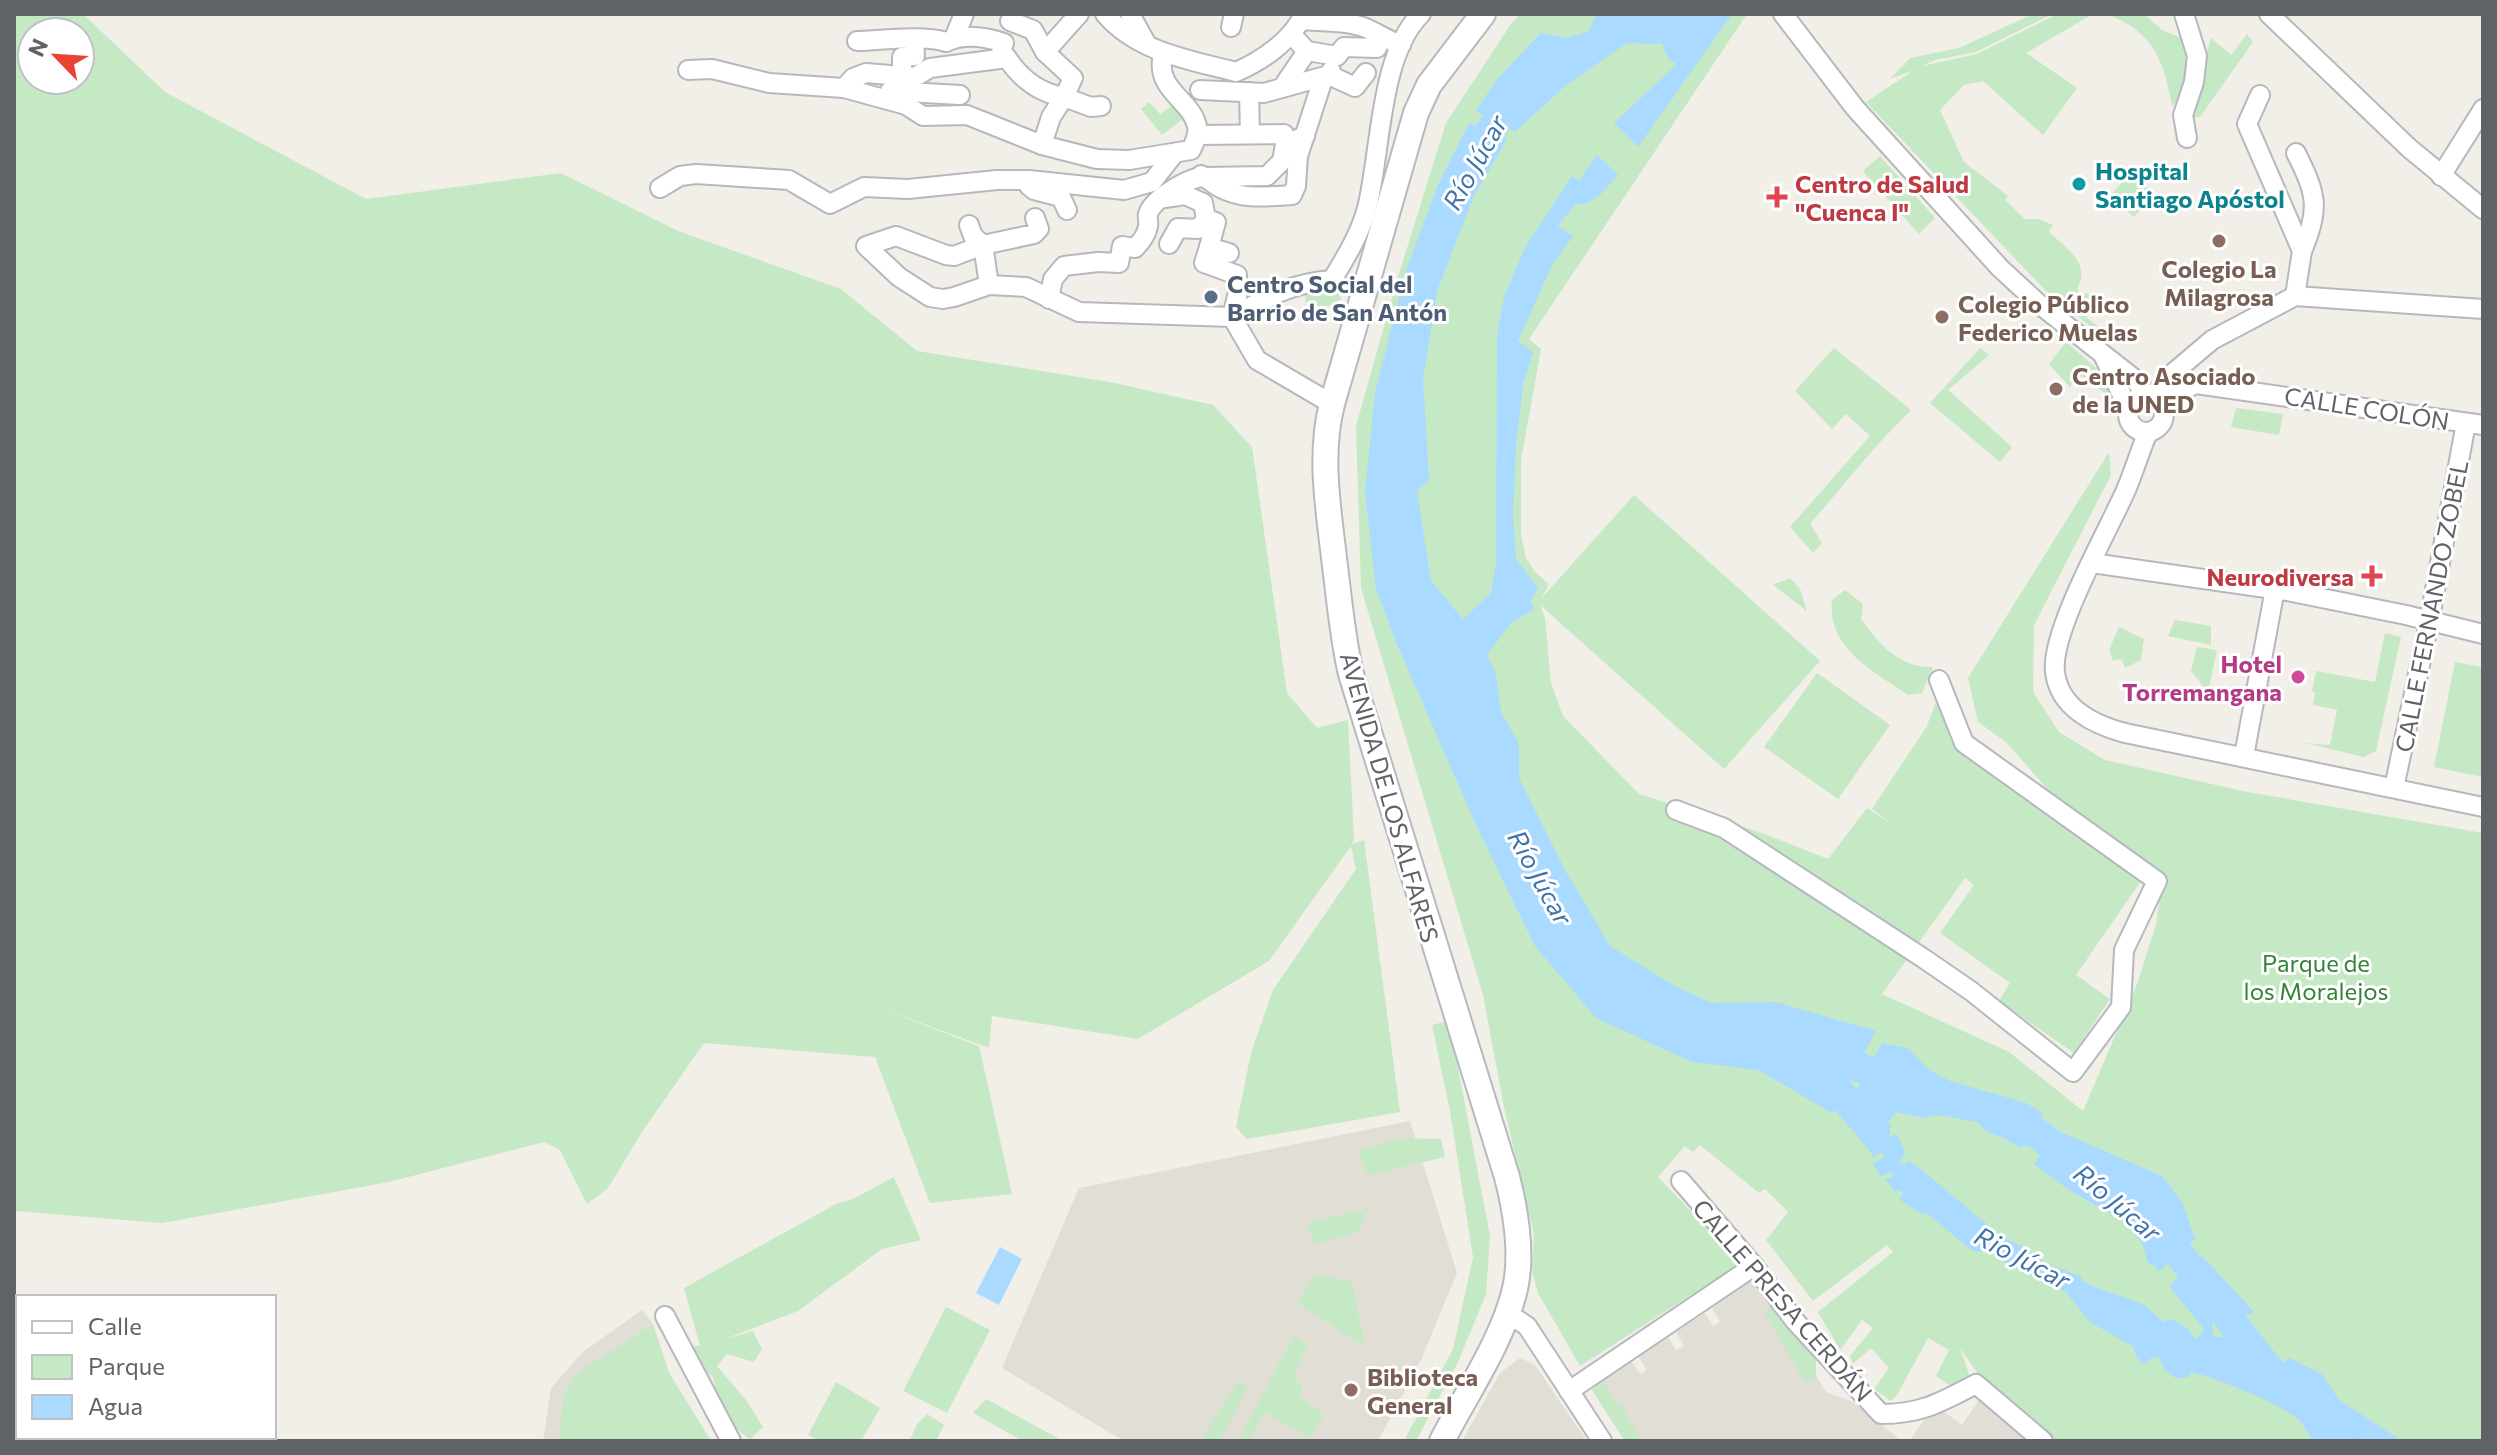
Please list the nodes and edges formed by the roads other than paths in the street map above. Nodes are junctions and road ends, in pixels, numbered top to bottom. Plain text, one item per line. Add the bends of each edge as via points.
1 (964, 14) edge
2 (1105, 14) edge
3 (1130, 14) edge
4 (1359, 14) edge
5 (1421, 14) edge
6 (1483, 14) edge
7 (1783, 14) edge
8 (2184, 14) edge
9 (2269, 14) edge
10 (1076, 15) edge
11 (1004, 18) edge
12 (1298, 23) edge
13 (954, 38) junction
14 (1376, 38) junction
15 (914, 40) junction
16 (857, 41) dead end
17 (1401, 45) junction
18 (1155, 49) junction
19 (1006, 51) junction
20 (1307, 51) junction
21 (1045, 52) junction
22 (1338, 54) junction
23 (688, 70) dead end
24 (1236, 72) junction
25 (1366, 73) junction
26 (902, 75) junction
27 (1329, 75) junction
28 (844, 88) junction
29 (1282, 88) junction
30 (1200, 90) dead end
31 (1242, 92) junction
32 (872, 94) junction
33 (960, 95) dead end
34 (2260, 95) dead end
35 (1064, 97) junction
36 (1101, 106) dead end
37 (2483, 109) edge
38 (1250, 134) junction
39 (1305, 136) junction
40 (2187, 138) dead end
41 (1285, 144) junction
42 (1042, 145) junction
43 (1188, 146) junction
44 (2296, 153) dead end
45 (2441, 176) junction
46 (1205, 177) junction
47 (1021, 180) junction
48 (1140, 186) junction
49 (660, 188) dead end
50 (1158, 202) junction
51 (2483, 209) edge
52 (1067, 210) dead end
53 (1035, 218) dead end
54 (1206, 219) junction
55 (969, 225) dead end
56 (1169, 244) dead end
57 (983, 245) junction
58 (2302, 251) junction
59 (1229, 253) dead end
60 (1200, 256) junction
61 (989, 285) junction
62 (2295, 296) junction
63 (1049, 299) junction
64 (2483, 309) edge
65 (1232, 317) junction
66 (2103, 354) junction
67 (2153, 398) junction
68 (1332, 404) junction
69 (2129, 410) junction
70 (2474, 424) edge
71 (2148, 432) junction
72 (2092, 563) junction
73 (2275, 589) junction
74 (2429, 622) junction
75 (2483, 634) edge
76 (1939, 680) dead end
77 (2244, 756) junction
78 (2394, 788) junction
79 (2483, 807) edge
80 (1676, 810) dead end
81 (1681, 1181) dead end
82 (1754, 1266) junction
83 (1507, 1313) junction
84 (665, 1316) dead end
85 (1569, 1391) junction
86 (731, 1441) edge
87 (1442, 1441) edge
88 (1602, 1441) edge
89 (2043, 1441) edge

1 - 13 street
2 - 18 street
3 - 18 street
4 - 14 street
5 - 17 street
6 - 68 street, AVENIDA DE LOS ALFARES via 1429,85 1416,113
7 - 66 street via 1855,108 2000,268
8 - 40 street via 2197,56 2183,115
9 - 45 street
10 - 21 street
11 - 19 street
11 - 21 street via 1033,30
12 - 14 street via 1333,22
12 - 20 street
12 - 24 street via 1259,61
13 - 15 street
13 - 19 street via 986,37
14 - 17 street
14 - 22 street via 1344,47
14 - 25 street
15 - 16 street
15 - 26 street via 915,56 902,57
17 - 65 street via 1382,107 1366,209 1332,280 1303,282
18 - 24 street
18 - 43 street via 1163,77 1197,123
19 - 26 street via 930,68 915,77
19 - 35 street via 1027,82
20 - 22 street
20 - 29 street
21 - 35 street via 1073,78
22 - 25 street
22 - 27 street
23 - 28 street
24 - 31 street
25 - 27 street via 1355,87
26 - 28 street via 866,73
27 - 29 street
27 - 39 street via 1323,79
28 - 32 street
29 - 31 street
30 - 31 street
31 - 38 street
32 - 33 street via 880,90
32 - 42 street via 923,116 967,115
34 - 58 street via 2247,124
35 - 36 street
35 - 42 street
37 - 45 street
38 - 41 street via 1284,134
38 - 43 street
39 - 41 street
39 - 46 street via 1292,195 1241,196 1216,188
41 - 46 street via 1282,161 1267,176
42 - 43 street via 1097,159 1129,160
43 - 46 street
43 - 48 street via 1152,182
44 - 58 street via 2311,184 2314,223
45 - 51 street
46 - 50 street via 1187,179
47 - 48 street via 1124,190
47 - 49 street via 864,187 830,204 789,180 696,174
47 - 52 street via 1034,190 1061,197
48 - 50 street
50 - 54 street via 1185,195 1203,203
50 - 63 street via 1148,214 1141,242 1135,248 1122,246 1119,263 1064,266 1053,279
53 - 57 street via 1039,229 1034,234
54 - 56 street via 1198,229 1178,228
54 - 60 street via 1216,222
55 - 57 street
57 - 61 street
57 - 61 street via 954,256 896,236 866,246 930,297 954,297
58 - 62 street
59 - 60 street
60 - 65 street via 1237,275
61 - 63 street via 1026,287
62 - 64 street
62 - 67 street via 2212,340 2166,379
63 - 65 street via 1079,312
65 - 68 street via 1257,360
66 - 67 street
66 - 69 street
67 - 69 street via 2138,398
67 - 70 street, CALLE COLÓN via 2196,384
67 - 71 street via 2164,410 2163,420
68 - 83 street, AVENIDA DE LOS ALFARES via 1324,457 1345,647 1512,1196 1518,1264
69 - 71 street via 2134,427
70 - 74 street, CALLE FERNANDO ZOBEL
71 - 72 street
72 - 73 street
72 - 77 street via 2055,654 2056,681 2065,698 2087,719 2113,730
73 - 74 street
73 - 77 street
74 - 75 street
74 - 78 street, CALLE FERNANDO ZOBEL
76 - 80 street via 1964,743 2157,881 2124,950 2121,1007 2073,1072 1971,991 1805,880 1724,828
77 - 78 street
78 - 79 street
81 - 82 street, CALLE PRESA CERDÁN
82 - 85 street
82 - 89 street, CALLE PRESA CERDÁN via 1795,1321 1881,1414 1924,1410 1976,1384
83 - 85 street via 1527,1326
83 - 87 street, AVENIDA DE LOS ALFARES
84 - 86 street
85 - 88 street

